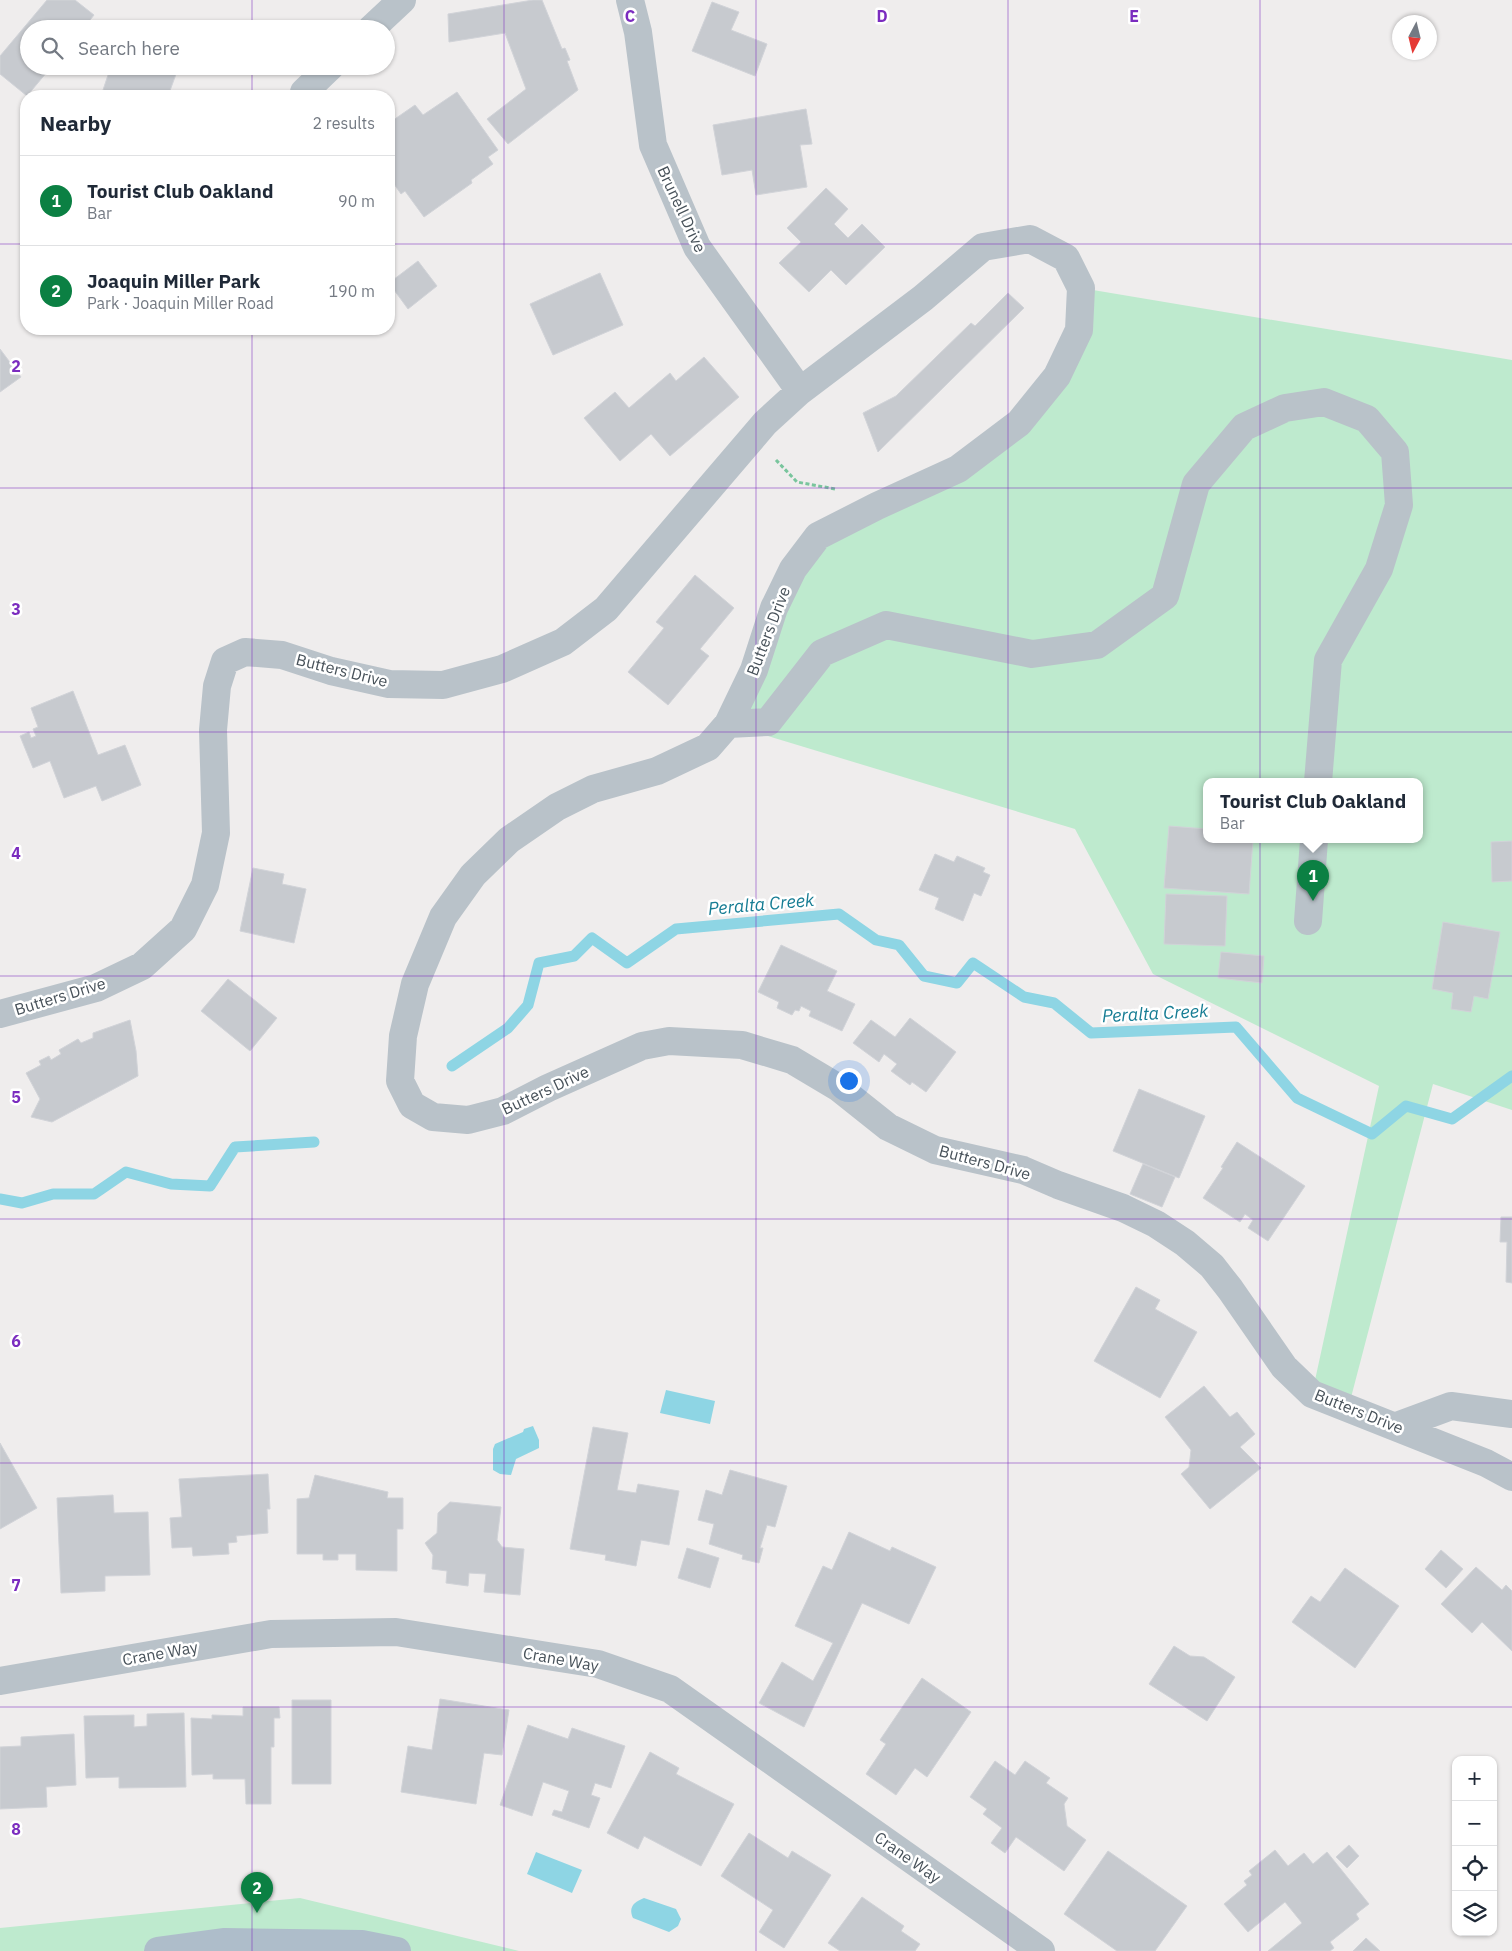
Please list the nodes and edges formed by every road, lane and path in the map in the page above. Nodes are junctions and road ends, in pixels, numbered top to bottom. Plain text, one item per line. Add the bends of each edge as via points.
1 (402, 0) edge
2 (630, 0) edge
3 (381, 20) edge
4 (322, 75) edge
5 (306, 90) edge
6 (800, 391) junction
7 (766, 423) junction
8 (877, 506) junction
9 (728, 724) junction
10 (1318, 778) edge
11 (1314, 843) edge
12 (1308, 921) dead end
13 (0, 1014) edge
14 (1512, 1414) edge
15 (1397, 1426) junction
16 (1512, 1477) edge
17 (0, 1681) edge
18 (158, 1951) edge
19 (397, 1951) edge
20 (1041, 1951) edge

1 - 3 street
2 - 6 street, Brunell Drive via 638,32 652,146 697,247
4 - 5 street
6 - 7 street, Butters Drive
6 - 8 street, Butters Drive via 923,298 983,247 1030,239 1066,258 1080,288 1079,330 1057,376 1019,423 958,470
7 - 8 path via 766,450 797,482 847,491
7 - 13 street, Butters Drive via 606,609 563,642 502,669 443,685 389,684 331,671 282,655 245,652 226,661 217,686 213,730 216,833 205,886 183,929 142,966 96,988
8 - 9 street, Butters Drive via 818,536 793,569 774,608 754,670
9 - 10 street via 768,722 822,653 886,625 1032,654 1097,645 1165,596 1196,484 1244,427 1285,408 1324,402 1367,418 1395,452 1399,505 1379,569 1328,660
9 - 15 street, Butters Drive via 708,747 657,771 593,789 557,807 509,840 473,875 443,917 415,984 403,1036 400,1081 412,1105 433,1116 468,1120 503,1111 642,1046 669,1041 742,1045 792,1060 839,1088 888,1127 935,1150 1024,1170 1156,1224 1212,1266 1284,1367 1312,1394
11 - 12 street
14 - 15 street via 1451,1406
15 - 16 street, Butters Drive
17 - 20 street, Crane Way via 272,1634 396,1632 598,1664 670,1690
18 - 19 main road via 226,1942 362,1944

